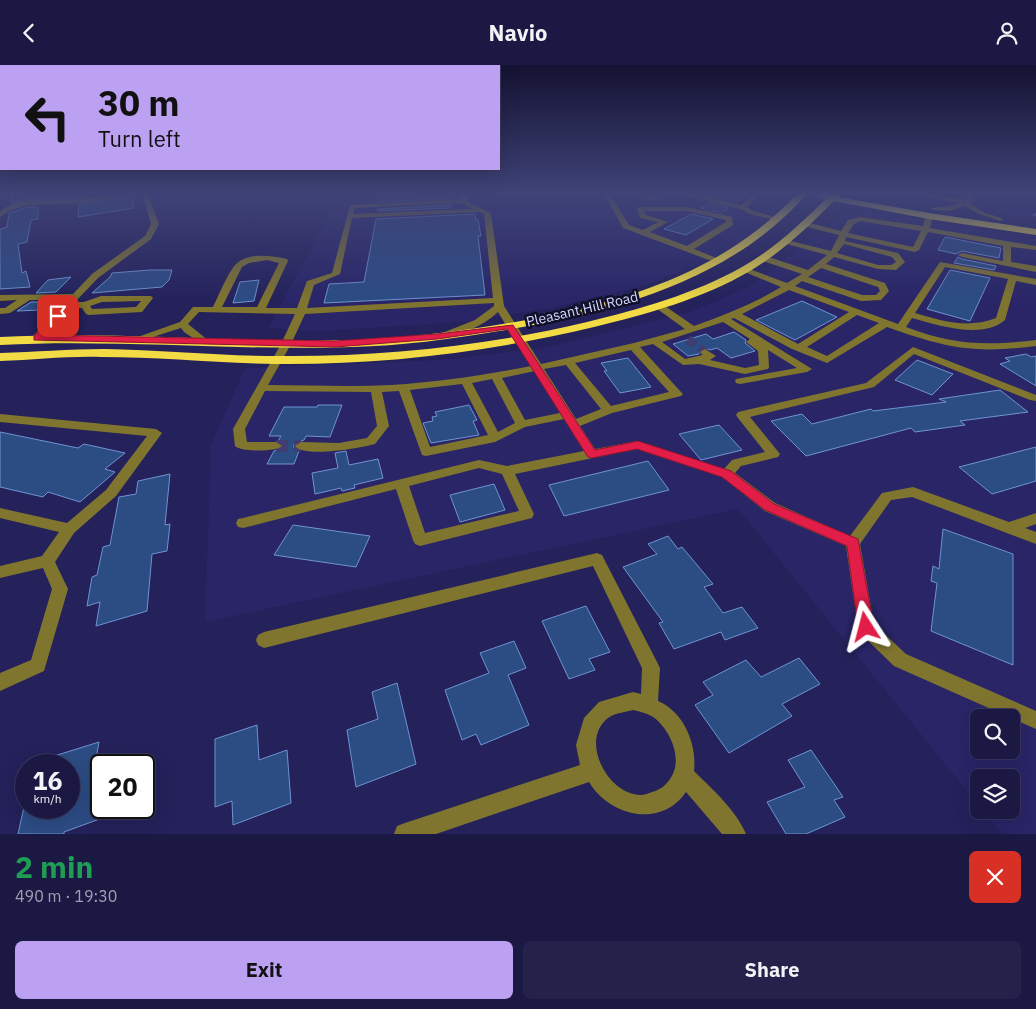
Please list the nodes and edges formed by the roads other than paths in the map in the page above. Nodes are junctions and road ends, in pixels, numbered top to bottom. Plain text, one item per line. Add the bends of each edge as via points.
1 (1034, 229) edge
2 (152, 230) edge
3 (346, 230) edge
4 (489, 230) edge
5 (635, 230) edge
6 (649, 230) edge
7 (719, 230) edge
8 (765, 230) edge
9 (799, 230) edge
10 (822, 230) edge
11 (847, 230) edge
12 (905, 230) edge
13 (926, 230) edge
14 (931, 230) edge
15 (878, 231) junction
16 (643, 233) junction
17 (843, 238) junction
18 (786, 241) junction
19 (1036, 243) edge
20 (1008, 244) junction
21 (1036, 248) edge
22 (688, 249) junction
23 (832, 254) junction
24 (962, 255) dead end
25 (763, 258) junction
26 (720, 261) junction
27 (1007, 264) junction
28 (819, 265) junction
29 (1036, 269) edge
30 (744, 270) junction
31 (805, 275) junction
32 (1013, 278) junction
33 (1036, 282) edge
34 (789, 287) junction
35 (76, 297) junction
36 (27, 298) junction
37 (874, 298) junction
38 (0, 299) edge
39 (498, 303) junction
40 (68, 305) junction
41 (85, 305) junction
42 (659, 306) junction
43 (216, 310) junction
44 (260, 310) junction
45 (3, 311) edge
46 (301, 311) junction
47 (860, 313) junction
48 (909, 314) junction
49 (736, 315) junction
50 (721, 320) junction
51 (886, 323) junction
52 (182, 324) junction
53 (510, 326) junction
54 (900, 328) junction
55 (687, 334) junction
56 (437, 337) junction
57 (37, 338) junction
58 (137, 339) junction
59 (518, 339) junction
60 (0, 341) edge
61 (655, 341) junction
62 (930, 341) junction
63 (205, 343) junction
64 (286, 344) junction
65 (1035, 344) edge
66 (0, 346) edge
67 (634, 347) junction
68 (800, 347) junction
69 (913, 350) junction
70 (0, 357) edge
71 (277, 359) junction
72 (568, 361) junction
73 (536, 368) junction
74 (496, 376) junction
75 (465, 380) junction
76 (740, 381) dead end
77 (403, 387) junction
78 (261, 388) junction
79 (376, 388) junction
80 (1034, 398) dead end
81 (608, 410) junction
82 (0, 418) edge
83 (570, 419) junction
84 (522, 424) junction
85 (494, 438) junction
86 (276, 446) tunnel mouth
87 (301, 447) tunnel mouth
88 (592, 454) junction
89 (507, 471) junction
90 (726, 474) junction
91 (400, 483) junction
92 (0, 513) edge
93 (1036, 518) edge
94 (243, 523) dead end
95 (1009, 528) junction
96 (69, 529) junction
97 (1036, 538) edge
98 (853, 543) junction
99 (47, 561) junction
100 (0, 572) edge
101 (264, 640) dead end
102 (0, 682) edge
103 (649, 705) junction
104 (1036, 720) edge
105 (591, 771) junction
106 (684, 775) junction
107 (405, 834) edge
108 (735, 834) edge

1 - 19 street
2 - 35 street via 148,237 95,275
3 - 46 street via 336,274 310,283
4 - 39 street
5 - 16 street
6 - 16 street
7 - 22 street
8 - 26 highway, Pleasant Hill Road
9 - 18 highway, Pleasant Hill Road
10 - 17 street
11 - 17 street
12 - 15 street
13 - 15 street via 915,250
14 - 20 street
15 - 17 street
16 - 22 street
17 - 23 street
17 - 23 street via 895,255 901,262 893,268 878,267
18 - 23 street
18 - 25 highway, Pleasant Hill Road
20 - 21 street
20 - 27 street
22 - 26 street
23 - 28 street
24 - 27 street
25 - 30 highway, Pleasant Hill Road
25 - 31 street
26 - 53 highway, Pleasant Hill Road via 633,299 581,313
27 - 29 street
28 - 31 street
28 - 37 street via 882,285 885,291
30 - 34 street
30 - 42 highway, Pleasant Hill Road via 713,286
31 - 34 street
31 - 37 street via 862,298
32 - 33 street
32 - 48 street via 943,264
32 - 48 street via 1000,320 988,326 946,325
34 - 47 street
34 - 49 street
35 - 36 street
35 - 40 street
36 - 38 street
36 - 45 street
37 - 47 street via 876,304
39 - 46 street
39 - 53 street
39 - 56 street via 492,314 479,322
40 - 41 street
40 - 57 street
41 - 41 street via 89,312 139,310 148,298 101,299
42 - 55 street
42 - 59 highway, Pleasant Hill Road via 587,326
43 - 44 street
43 - 44 street via 239,265 246,261 280,259 284,261
43 - 52 street via 196,309
44 - 46 street
46 - 64 street
47 - 51 street
47 - 68 street
48 - 54 street
49 - 50 street
49 - 68 street
50 - 55 street
50 - 61 street via 763,350 764,367 745,371 702,356 683,362
50 - 76 street via 807,369
51 - 54 street
51 - 68 street via 827,360
52 - 58 street
52 - 63 street
53 - 56 highway, Pleasant Hill Road
53 - 59 street
54 - 62 street
55 - 61 street
56 - 64 highway, Pleasant Hill Road
57 - 58 highway, Pleasant Hill Road
57 - 60 highway, Pleasant Hill Road
57 - 66 highway
58 - 63 highway, Pleasant Hill Road
59 - 71 highway, Pleasant Hill Road via 416,353
59 - 73 street
61 - 67 street
62 - 65 street via 997,349
62 - 69 street
63 - 64 highway, Pleasant Hill Road
64 - 71 street
67 - 72 street
67 - 81 street via 677,395
69 - 80 street
69 - 90 street via 870,385 742,415 774,454 737,463
70 - 71 highway, Pleasant Hill Road via 99,353
71 - 78 street
72 - 73 street
72 - 81 street
73 - 74 street
73 - 83 street
74 - 75 street
74 - 84 street
75 - 77 street
75 - 85 street
77 - 79 street
77 - 85 street via 426,452
78 - 79 street
78 - 86 street via 239,429 241,446
79 - 87 street via 383,427 372,441 339,447
81 - 83 street
82 - 96 street via 156,433 111,493
83 - 84 street
83 - 88 street
84 - 85 street
88 - 89 street
88 - 90 street via 638,445
89 - 91 street via 479,464
89 - 91 street via 527,514 420,540
90 - 98 street via 770,507
91 - 94 street
92 - 96 street
93 - 95 street
95 - 97 street
95 - 98 street via 913,492 887,496
96 - 99 street
98 - 104 street via 866,627 900,660
99 - 100 street
99 - 102 street via 60,589 38,665
101 - 103 street via 597,559 652,668
103 - 105 street via 617,702 592,720 586,736
103 - 106 street via 675,726 686,758
105 - 106 street via 601,786 615,797 632,804 649,805 676,789
105 - 107 street
106 - 108 street

